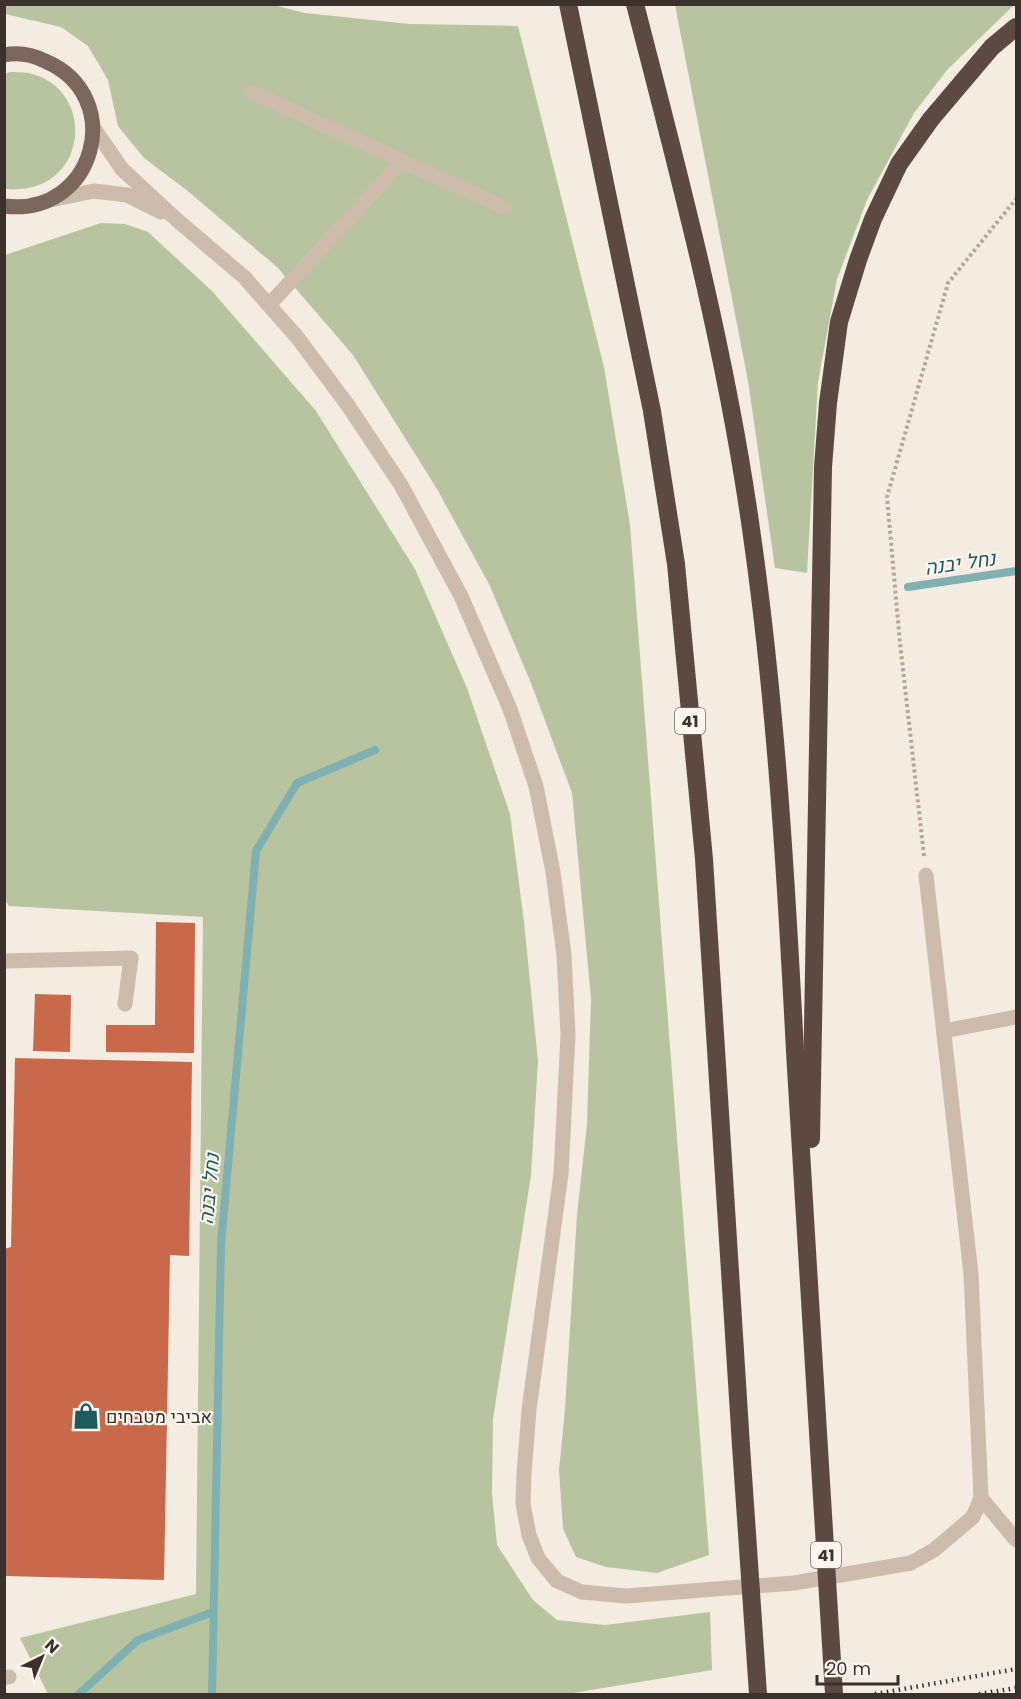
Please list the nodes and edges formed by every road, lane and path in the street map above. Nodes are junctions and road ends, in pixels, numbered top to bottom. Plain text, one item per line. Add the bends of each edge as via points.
1 (568, 4) edge
2 (635, 4) edge
3 (1017, 27) edge
4 (6, 53) edge
5 (251, 92) dead end
6 (93, 127) junction
7 (402, 161) junction
8 (1017, 199) edge
9 (51, 201) junction
10 (505, 208) dead end
11 (9, 209) edge
12 (177, 220) junction
13 (269, 305) junction
14 (927, 875) joint
15 (4, 961) edge
16 (125, 1004) dead end
17 (1017, 1017) edge
18 (944, 1031) junction
19 (809, 1276) junction
20 (981, 1498) junction
21 (1017, 1540) edge
22 (758, 1695) edge
23 (834, 1695) edge

1 - 22 highway, 41, bridge via 650,399 676,564 704,859
2 - 19 highway, 41 via 716,331 751,529 778,773
3 - 19 highway via 984,56 931,118 899,164 873,219 839,322 823,467
4 - 6 main road via 34,56 57,66 76,82 88,103
5 - 7 street
6 - 9 main road via 91,150 83,170 69,188
6 - 12 street via 122,169
7 - 10 street
7 - 13 street
8 - 14 path via 948,283 887,497
9 - 11 main road
9 - 12 street via 94,191 127,195
12 - 13 street via 244,277
13 - 20 street via 347,404 401,485 461,596 510,709 536,786 564,955 568,1035 561,1174 524,1474 523,1504 538,1557 557,1581 582,1592 626,1596 794,1583 911,1563 934,1550 973,1517
14 - 18 street
15 - 16 street via 131,958
17 - 18 street
18 - 20 street via 971,1274
19 - 23 highway, 41, bridge
20 - 21 street

